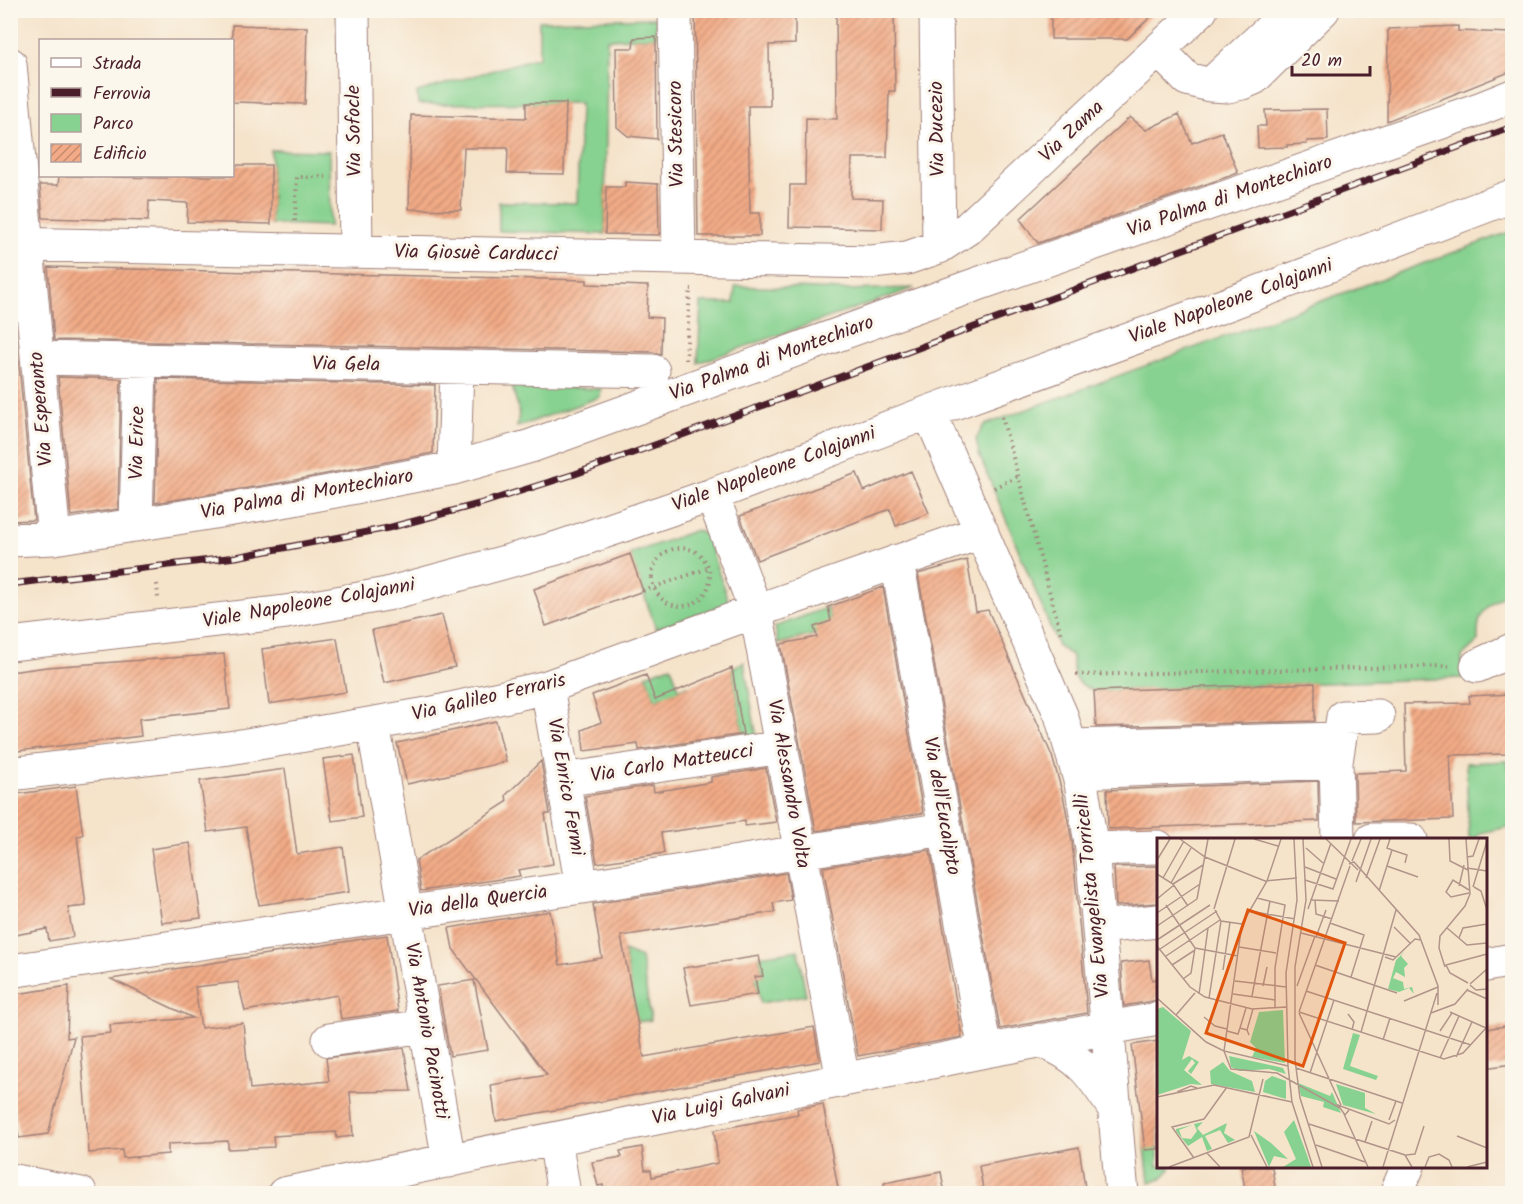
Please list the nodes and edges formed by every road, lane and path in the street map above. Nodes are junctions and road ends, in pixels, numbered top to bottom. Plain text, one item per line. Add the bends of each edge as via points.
1 (353, 10) edge
2 (675, 10) edge
3 (936, 10) edge
4 (1201, 10) edge
5 (1260, 10) edge
6 (1291, 10) edge
7 (1323, 10) edge
8 (1159, 50) junction
9 (10, 64) edge
10 (1198, 82) junction
11 (1512, 96) edge
12 (329, 177) dead end
13 (1512, 196) edge
14 (295, 225) dead end
15 (19, 245) edge
16 (939, 247) junction
17 (357, 251) junction
18 (679, 258) junction
19 (690, 289) dead end
20 (28, 350) edge
21 (140, 360) junction
22 (457, 367) junction
23 (685, 367) dead end
24 (654, 371) dead end
25 (929, 412) junction
26 (1002, 417) dead end
27 (454, 468) junction
28 (1018, 476) junction
29 (987, 491) dead end
30 (712, 495) junction
31 (135, 525) junction
32 (982, 532) junction
33 (54, 538) junction
34 (10, 540) edge
35 (666, 541) dead end
36 (670, 550) junction
37 (897, 561) junction
38 (709, 568) junction
39 (157, 584) dead end
40 (654, 587) junction
41 (642, 591) dead end
42 (158, 601) dead end
43 (756, 611) junction
44 (1055, 638) dead end
45 (10, 644) edge
46 (1512, 650) edge
47 (1477, 666) joint
48 (1045, 677) junction
49 (548, 687) junction
50 (1378, 716) dead end
51 (373, 724) junction
52 (782, 747) junction
53 (1337, 751) junction
54 (1075, 759) junction
55 (10, 774) edge
56 (563, 780) junction
57 (944, 829) junction
58 (1338, 838) edge
59 (1157, 847) edge
60 (1092, 849) junction
61 (801, 850) junction
62 (582, 887) junction
63 (405, 912) junction
64 (1157, 921) edge
65 (1099, 927) junction
66 (1512, 960) edge
67 (1487, 965) edge
68 (10, 970) edge
69 (1157, 1019) edge
70 (425, 1026) junction
71 (1107, 1027) junction
72 (329, 1040) dead end
73 (1040, 1040) junction
74 (985, 1051) junction
75 (843, 1080) junction
76 (1114, 1109) junction
77 (555, 1139) junction
78 (449, 1161) junction
79 (1408, 1168) edge
80 (10, 1180) edge
81 (81, 1194) edge
82 (284, 1194) edge
83 (564, 1194) edge
84 (1122, 1194) edge
85 (1396, 1194) edge

1 - 17 street, Via Sofocle
2 - 18 street, Via Stesicoro
3 - 16 street, Via Ducezio
4 - 8 street, Via Zama
5 - 10 street
6 - 10 street
7 - 10 street via 1254,78 1228,86
8 - 10 street
8 - 16 street, Via Zama via 968,228
9 - 15 street, Via Esperanto
11 - 27 street, Via Palma di Montechiaro via 531,446
12 - 14 path via 297,177
13 - 25 street, Viale Napoleone Colajanni
15 - 17 street, Via Giosuè Carducci
15 - 20 street, Via Esperanto
16 - 18 street, Via Giosuè Carducci via 907,258 872,262
17 - 18 street, Via Giosuè Carducci
19 - 23 path
20 - 21 street, Via Gela
20 - 33 street, Via Esperanto
21 - 22 street, Via Gela
21 - 31 street, Via Erice
22 - 24 street, Via Gela
22 - 27 street
25 - 30 street, Viale Napoleone Colajanni
25 - 32 street, Via Evangelista Torricelli
26 - 28 path
27 - 31 street, Via Palma di Montechiaro
28 - 29 path
28 - 44 path via 1060,633
30 - 43 street, Via Alessandro Volta
30 - 45 street, Viale Napoleone Colajanni via 557,548 387,594 286,612
31 - 33 street, Via Palma di Montechiaro
32 - 37 street, Via Galileo Ferraris
32 - 48 street, Via Evangelista Torricelli
33 - 34 street, Via Palma di Montechiaro
35 - 36 path
36 - 38 path via 697,553
36 - 40 path via 653,570
37 - 43 street, Via Galileo Ferraris
37 - 57 street, Via dell'Eucalipto
38 - 40 path
38 - 40 path via 711,577 705,594 691,605 665,602
39 - 42 path
40 - 41 path
43 - 49 street, Via Galileo Ferraris
43 - 52 street, Via Alessandro Volta
46 - 47 street
47 - 48 path
48 - 54 street, Via Evangelista Torricelli
49 - 51 street, Via Galileo Ferraris
49 - 56 street, Via Enrico Fermi
50 - 53 street via 1344,717
51 - 55 street, Via Galileo Ferraris via 229,748
51 - 63 street, Via Antonio Pacinotti
52 - 56 street, Via Carlo Matteucci
52 - 61 street, Via Alessandro Volta
53 - 54 street
53 - 58 street
54 - 60 street, Via Evangelista Torricelli
56 - 62 street, Via Enrico Fermi
57 - 61 street, Via della Quercia
57 - 74 street, Via dell'Eucalipto
59 - 60 street
60 - 65 street, Via Evangelista Torricelli
61 - 62 street, Via della Quercia
61 - 75 street, Via Alessandro Volta
62 - 63 street, Via della Quercia
63 - 68 street, Via della Quercia
63 - 70 street, Via Antonio Pacinotti
64 - 65 street
65 - 71 street, Via Evangelista Torricelli
66 - 67 street
69 - 71 street, Via Luigi Galvani
70 - 72 street
70 - 78 street, Via Antonio Pacinotti
71 - 73 street, Via Luigi Galvani
71 - 76 street, Via Evangelista Torricelli
73 - 74 street, Via Luigi Galvani
73 - 76 street via 1078,1060
74 - 75 street, Via Luigi Galvani
75 - 77 street, Via Luigi Galvani
76 - 84 street, Via Evangelista Torricelli
77 - 78 street, Via Luigi Galvani
77 - 83 street
78 - 82 street, Via Luigi Galvani
79 - 85 street
80 - 81 street

